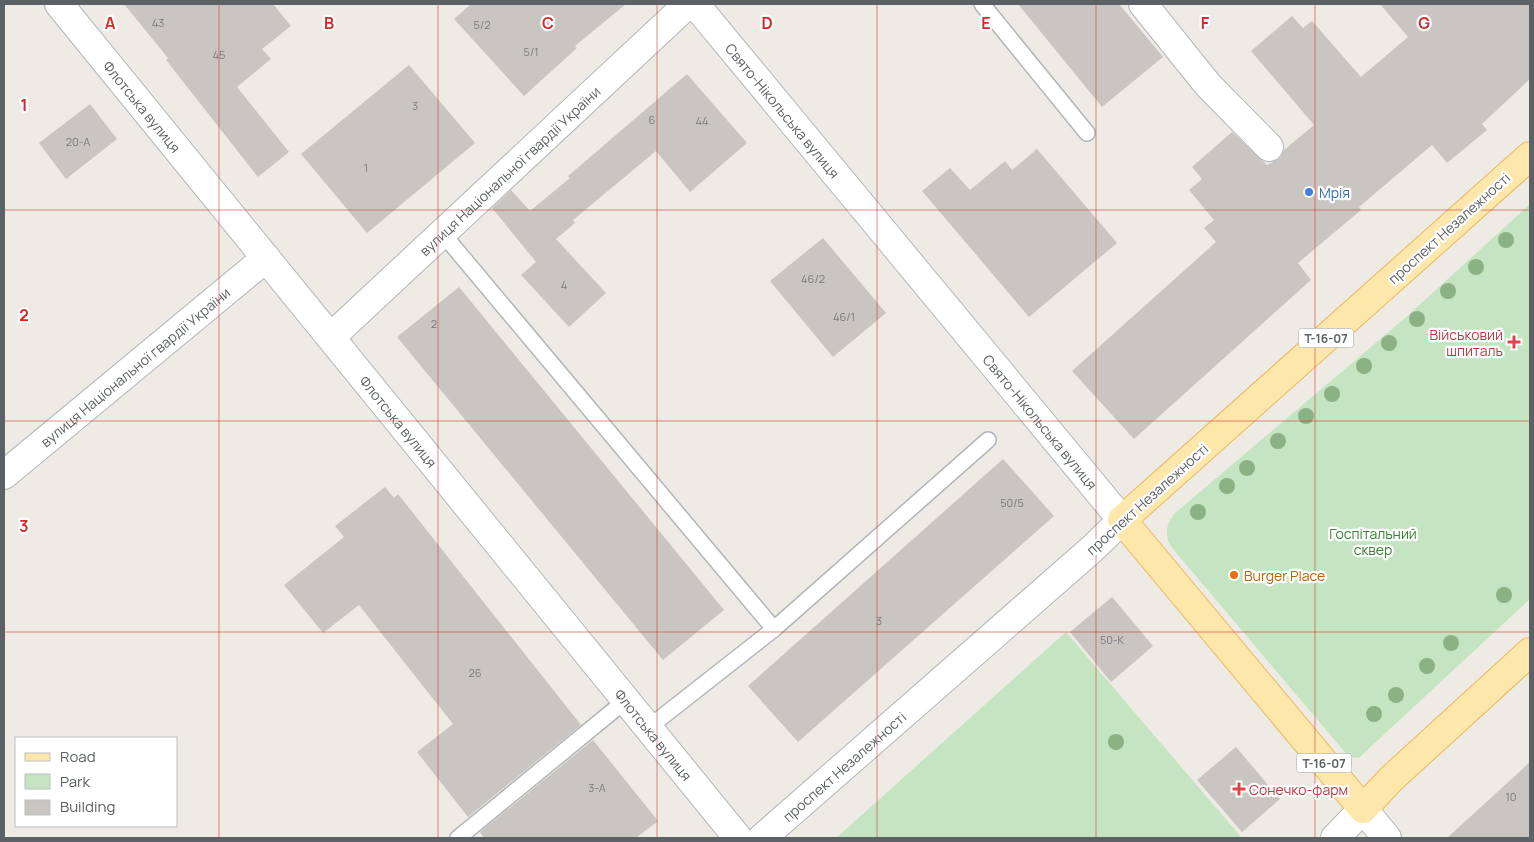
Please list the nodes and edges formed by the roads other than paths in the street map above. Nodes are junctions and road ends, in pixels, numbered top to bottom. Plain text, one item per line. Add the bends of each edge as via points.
1 (59, 4) edge
2 (688, 4) edge
3 (695, 4) edge
4 (982, 4) edge
5 (1143, 4) edge
6 (1087, 133) dead end
7 (1269, 147) dead end
8 (1530, 156) edge
9 (443, 234) junction
10 (266, 258) junction
11 (330, 338) junction
12 (988, 440) dead end
13 (4, 475) edge
14 (1122, 520) junction
15 (774, 628) junction
16 (1530, 652) edge
17 (625, 701) junction
18 (648, 728) junction
19 (1363, 809) junction
20 (458, 838) edge
21 (738, 838) edge
22 (762, 838) edge
23 (1335, 838) edge
24 (1387, 838) edge

1 - 10 street, Флотська вулиця
2 - 9 street, вулиця Національної гвардії України
3 - 14 street, Свято-Нікольська вулиця
4 - 6 lane
5 - 7 street via 1208,85
8 - 14 main road, проспект Незалежності / Т-16-07
9 - 11 street, вулиця Національної гвардії України
9 - 15 lane
10 - 11 street, Флотська вулиця
10 - 13 street, вулиця Національної гвардії України
11 - 17 street, Флотська вулиця
12 - 15 lane
14 - 19 main road, Свято-Нікольська вулиця / Т-16-07
14 - 22 street, проспект Незалежності via 1092,550
15 - 18 lane
16 - 19 main road
17 - 18 street, Флотська вулиця
17 - 20 lane
18 - 21 street, Флотська вулиця
19 - 23 street
19 - 24 street, Свято-Нікольська вулиця / Т-16-07

